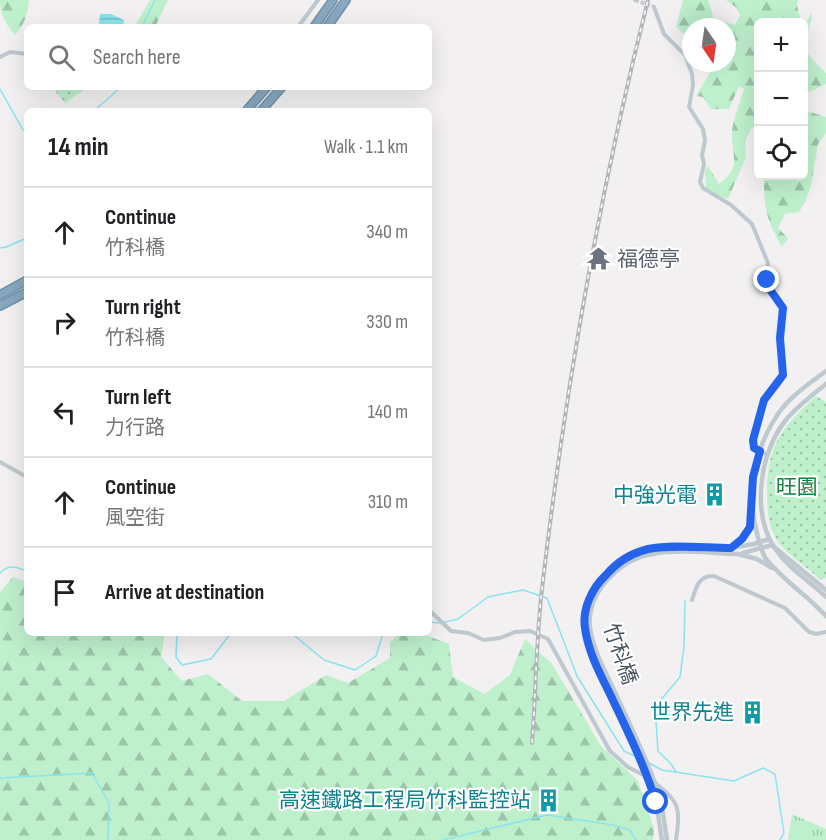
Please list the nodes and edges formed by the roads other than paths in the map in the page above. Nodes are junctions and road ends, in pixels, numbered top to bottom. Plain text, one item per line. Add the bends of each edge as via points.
1 (318, 0) edge
2 (333, 0) edge
3 (346, 0) edge
4 (654, 7) dead end
5 (300, 24) edge
6 (316, 24) edge
7 (329, 24) edge
8 (24, 54) edge
9 (0, 57) edge
10 (264, 90) edge
11 (279, 90) edge
12 (249, 108) edge
13 (264, 108) edge
14 (24, 282) edge
15 (24, 294) edge
16 (0, 295) edge
17 (0, 306) edge
18 (826, 371) edge
19 (826, 384) edge
20 (760, 451) junction
21 (766, 454) junction
22 (0, 462) edge
23 (24, 475) edge
24 (752, 512) junction
25 (769, 539) junction
26 (759, 542) junction
27 (772, 545) junction
28 (731, 548) junction
29 (762, 549) junction
30 (738, 554) junction
31 (789, 581) junction
32 (826, 591) edge
33 (826, 597) edge
34 (692, 600) dead end
35 (432, 612) edge
36 (826, 616) edge
37 (826, 632) edge
38 (659, 801) junction
39 (662, 840) edge
40 (667, 840) edge
41 (676, 840) edge

1 - 5 street
2 - 6 highway
3 - 7 highway
4 - 20 street via 664,34 685,55 692,74 689,107 703,129 705,141 700,182 752,224 768,263 771,291 783,308 783,375 764,400 753,440 754,448
8 - 9 street via 10,52
10 - 12 highway
11 - 13 highway
14 - 16 highway
15 - 17 highway
18 - 20 street via 795,394 778,414
19 - 21 street via 784,421
20 - 21 street
20 - 24 street via 753,477
21 - 25 street via 760,502
22 - 23 street
24 - 26 street
24 - 28 street via 747,533
25 - 26 street, 竹科橋
25 - 27 street
26 - 28 street, 竹科橋
26 - 29 street
27 - 29 street
27 - 32 street
27 - 33 street via 790,567
28 - 38 street, 竹科橋, bridge via 649,549 630,555 598,582 585,612 584,627 594,659
29 - 30 street
29 - 31 street
30 - 31 street via 757,559
30 - 38 street, 竹科橋, bridge via 650,554 616,572 595,599 590,616 594,642 651,773
31 - 36 street
34 - 37 street via 697,584 714,576 785,609 809,633
35 - 41 street via 451,631 484,640 530,631 548,639 610,751 674,800 679,810
38 - 39 street
38 - 40 street

